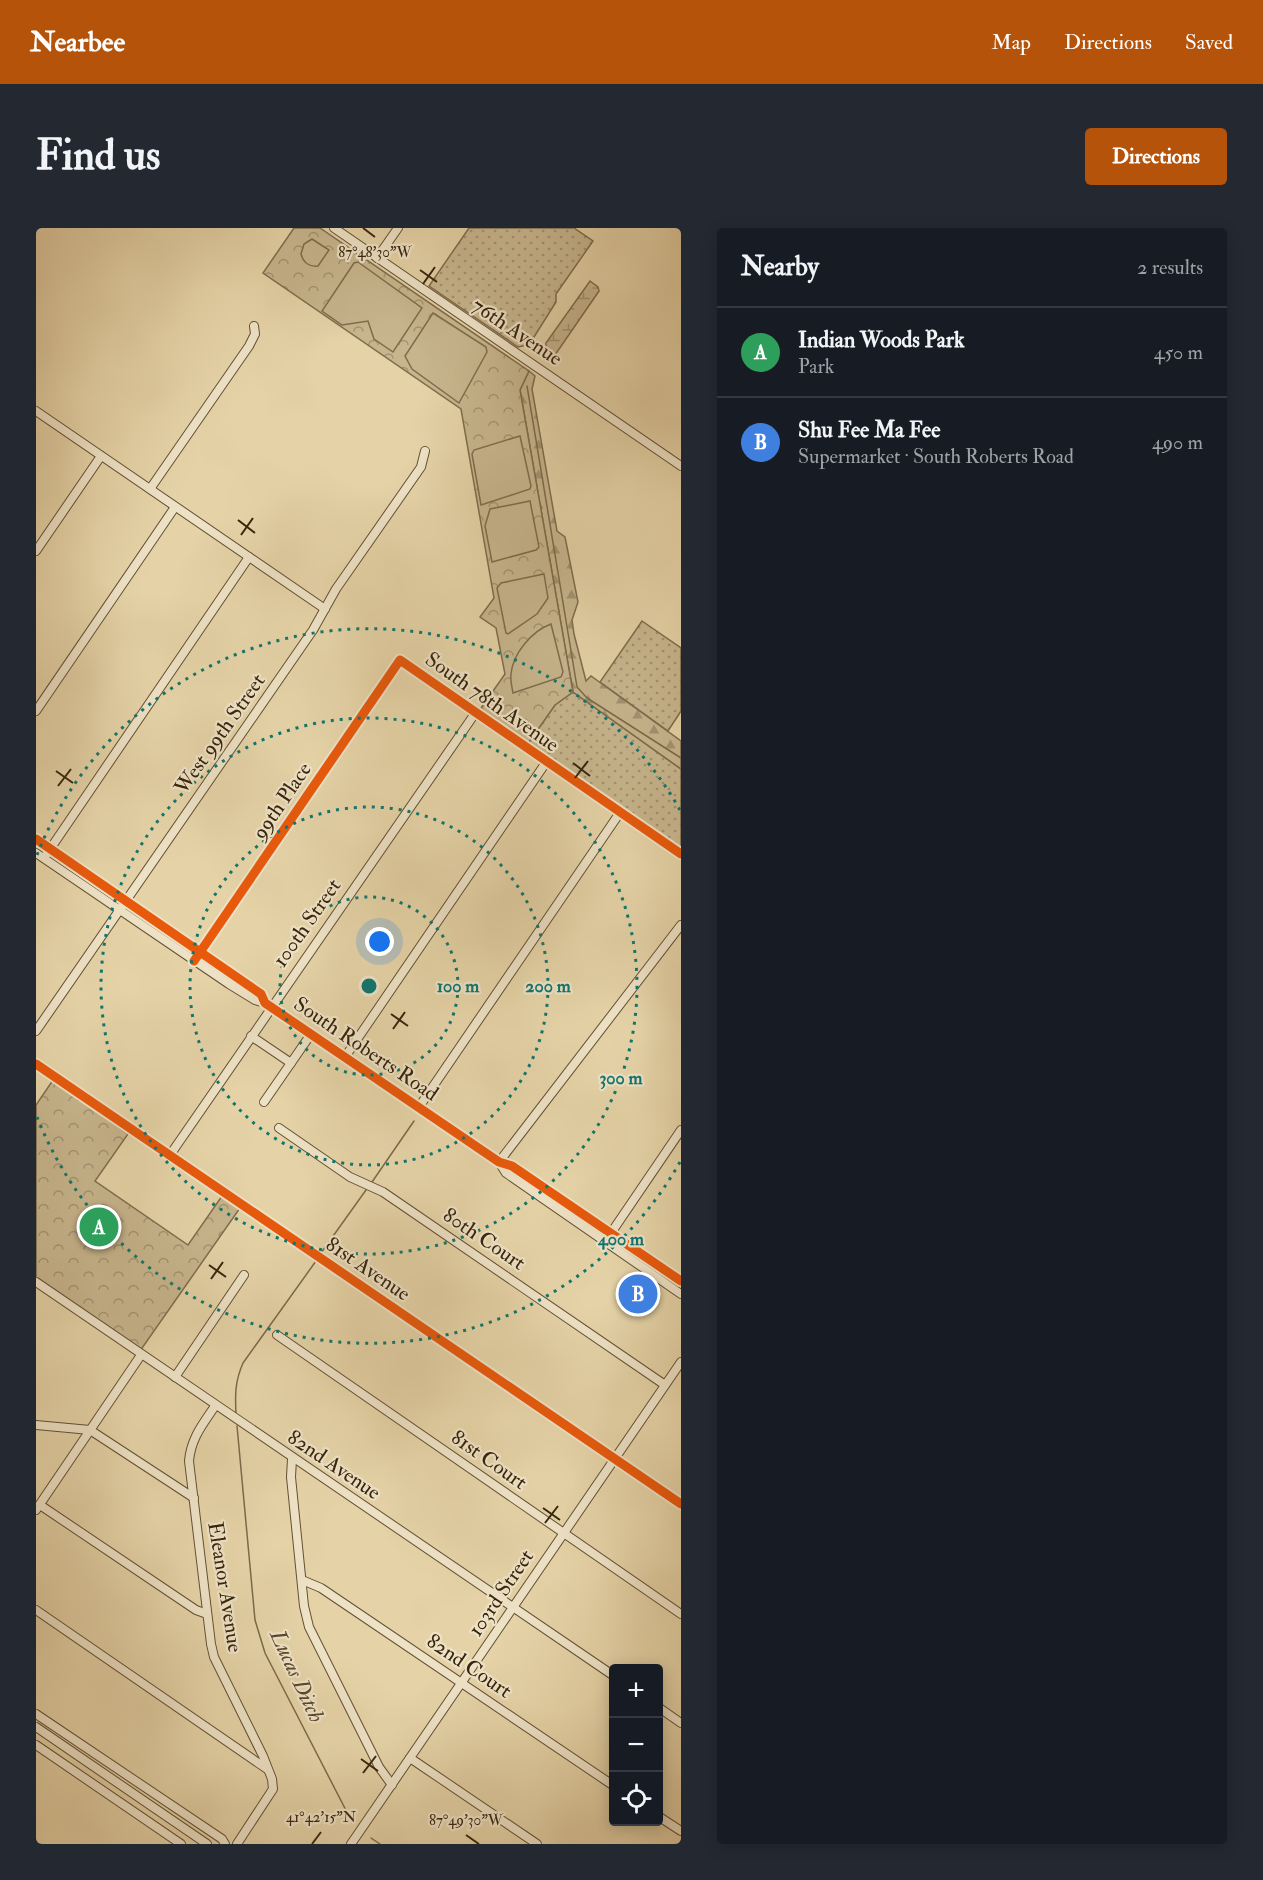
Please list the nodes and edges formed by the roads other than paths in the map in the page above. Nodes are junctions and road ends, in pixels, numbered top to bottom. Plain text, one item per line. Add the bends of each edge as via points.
1 (334, 228) edge
2 (398, 228) edge
3 (377, 258) junction
4 (254, 326) dead end
5 (36, 411) edge
6 (425, 452) dead end
7 (101, 456) junction
8 (681, 466) edge
9 (150, 489) junction
10 (175, 507) junction
11 (36, 551) edge
12 (249, 557) junction
13 (325, 609) junction
14 (400, 660) joint
15 (36, 711) edge
16 (476, 712) junction
17 (546, 762) junction
18 (621, 811) junction
19 (36, 839) edge
20 (50, 849) junction
21 (36, 853) edge
22 (681, 854) edge
23 (44, 858) junction
24 (126, 901) junction
25 (119, 911) junction
26 (681, 925) edge
27 (201, 951) junction
28 (194, 961) junction
29 (268, 1005) junction
30 (36, 1031) edge
31 (311, 1034) junction
32 (251, 1036) junction
33 (345, 1057) junction
34 (291, 1063) junction
35 (36, 1064) edge
36 (264, 1102) dead end
37 (419, 1107) junction
38 (279, 1128) dead end
39 (681, 1130) edge
40 (170, 1155) junction
41 (499, 1162) junction
42 (611, 1233) junction
43 (605, 1242) junction
44 (244, 1275) dead end
45 (681, 1281) edge
46 (36, 1282) edge
47 (681, 1294) edge
48 (277, 1335) dead end
49 (141, 1354) junction
50 (681, 1362) edge
51 (174, 1377) junction
52 (665, 1385) junction
53 (215, 1406) junction
54 (36, 1425) edge
55 (90, 1430) junction
56 (292, 1459) junction
57 (614, 1460) junction
58 (194, 1498) junction
59 (681, 1504) edge
60 (38, 1508) edge
61 (564, 1533) junction
62 (302, 1580) junction
63 (513, 1607) junction
64 (36, 1610) edge
65 (207, 1614) junction
66 (681, 1614) edge
67 (609, 1673) edge
68 (461, 1683) junction
69 (663, 1710) edge
70 (36, 1714) edge
71 (681, 1723) edge
72 (36, 1727) edge
73 (36, 1745) edge
74 (410, 1758) junction
75 (268, 1770) junction
76 (609, 1783) edge
77 (392, 1785) junction
78 (663, 1819) edge
79 (681, 1831) edge
80 (181, 1844) edge
81 (207, 1844) edge
82 (225, 1844) edge
83 (237, 1844) edge
84 (351, 1844) edge
85 (537, 1844) edge

1 - 3 street, 76th Avenue
2 - 3 street
3 - 8 street, 76th Avenue
4 - 9 street via 249,346
5 - 7 street
6 - 13 street, West 99th Street via 421,468
7 - 9 street
7 - 11 street
9 - 10 street
10 - 12 street
10 - 15 street
12 - 13 street
12 - 20 street
13 - 24 street, West 99th Street
14 - 16 street, South 78th Avenue
14 - 27 street, 99th Place
16 - 17 street, South 78th Avenue
16 - 29 street, 100th Street
17 - 18 street, South 78th Avenue
17 - 33 street
18 - 22 street, South 78th Avenue
18 - 37 street
19 - 20 street, South Roberts Road
20 - 23 street
20 - 24 street, South Roberts Road
21 - 23 street, South Roberts Road
23 - 25 street, South Roberts Road
24 - 25 street, West 99th Street
24 - 27 street, South Roberts Road
25 - 28 street, South Roberts Road
25 - 30 street, West 99th Street
26 - 41 street
27 - 28 street, 99th Place
27 - 29 street, South Roberts Road via 261,994
28 - 29 street, South Roberts Road
29 - 31 street, South Roberts Road
29 - 32 street, 100th Street
31 - 33 street, South Roberts Road
31 - 34 street
32 - 34 street
32 - 40 street, 100th Street
33 - 37 street, South Roberts Road
34 - 36 street
35 - 40 street, 81st Avenue
37 - 41 street, South Roberts Road
38 - 52 street, 80th Court via 358,1182 383,1192
39 - 42 street
40 - 57 street, 81st Avenue
41 - 42 street, South Roberts Road via 512,1166
41 - 43 street, South Roberts Road via 506,1173
42 - 43 street
42 - 45 street, South Roberts Road
43 - 47 street, South Roberts Road
44 - 51 street
46 - 49 street, 82nd Avenue
48 - 61 street, 81st Court
49 - 51 street, 82nd Avenue
49 - 55 street
50 - 52 street, 103rd Street
51 - 53 street, 82nd Avenue
52 - 57 street, 103rd Street
53 - 56 street, 82nd Avenue
53 - 58 street, Eleanor Avenue via 190,1448
54 - 55 street
55 - 58 street
55 - 60 street
56 - 62 street
56 - 63 street, 82nd Avenue
57 - 59 street, 81st Avenue
57 - 61 street, 103rd Street
58 - 65 street, Eleanor Avenue
60 - 65 street
61 - 63 street, 103rd Street
61 - 66 street, 81st Court
62 - 68 street, 82nd Court via 321,1588
62 - 77 street via 312,1637
63 - 67 street, 82nd Avenue
63 - 68 street, 103rd Street
64 - 75 street
65 - 75 street, Eleanor Avenue via 214,1657
68 - 74 street, 103rd Street
68 - 76 street, 82nd Court
69 - 71 street
70 - 82 street
72 - 81 street
73 - 80 street
74 - 77 street, 103rd Street
74 - 85 street
75 - 83 street via 273,1789
77 - 84 street, 103rd Street
78 - 79 street

